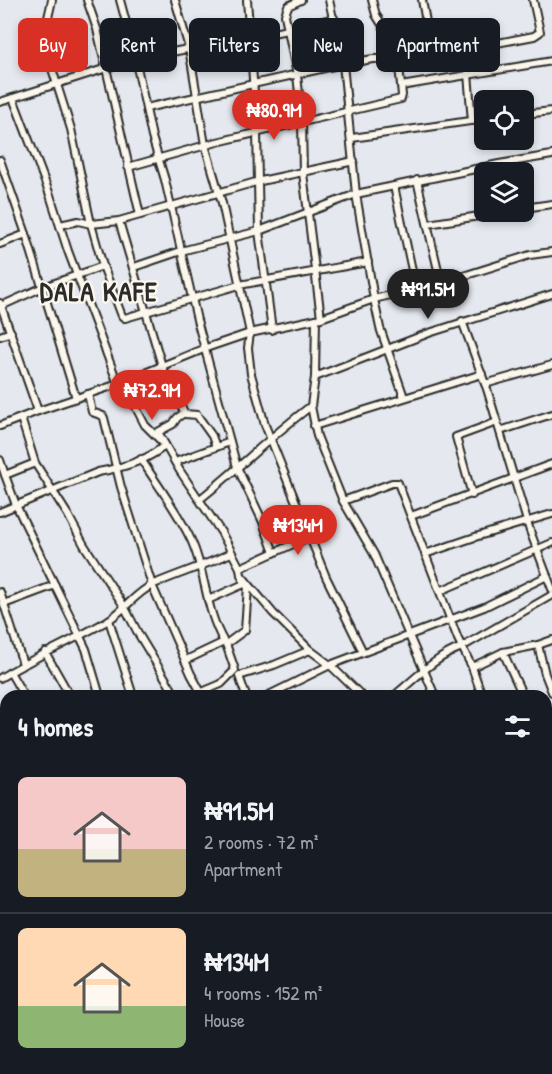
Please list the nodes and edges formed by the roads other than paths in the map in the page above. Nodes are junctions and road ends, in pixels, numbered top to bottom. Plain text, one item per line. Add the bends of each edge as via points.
1 (52, 0) edge
2 (87, 0) edge
3 (120, 0) edge
4 (175, 0) edge
5 (247, 0) edge
6 (301, 0) edge
7 (329, 0) edge
8 (372, 0) edge
9 (423, 0) edge
10 (533, 0) edge
11 (125, 18) edge
12 (248, 18) edge
13 (334, 18) edge
14 (378, 18) edge
15 (426, 18) edge
16 (292, 29) edge
17 (288, 30) junction
18 (280, 31) edge
19 (100, 42) edge
20 (500, 42) edge
21 (189, 48) joint
22 (177, 50) edge
23 (552, 61) edge
24 (100, 71) edge
25 (107, 72) edge
26 (138, 72) edge
27 (194, 72) edge
28 (253, 72) edge
29 (310, 72) edge
30 (344, 72) edge
31 (400, 72) edge
32 (468, 74) junction
33 (297, 75) junction
34 (58, 84) junction
35 (254, 84) junction
36 (401, 86) junction
37 (198, 95) junction
38 (13, 98) junction
39 (0, 102) edge
40 (146, 108) junction
41 (552, 111) edge
42 (348, 112) junction
43 (534, 113) edge
44 (472, 121) joint
45 (302, 122) junction
46 (257, 132) junction
47 (351, 138) junction
48 (205, 146) junction
49 (552, 155) edge
50 (0, 160) edge
51 (159, 160) junction
52 (354, 161) junction
53 (128, 167) junction
54 (303, 173) junction
55 (417, 180) junction
56 (256, 182) junction
57 (394, 186) junction
58 (218, 192) junction
59 (356, 194) junction
60 (552, 204) edge
61 (170, 205) junction
62 (534, 207) edge
63 (307, 212) junction
64 (140, 215) junction
65 (474, 217) edge
66 (119, 221) junction
67 (91, 224) junction
68 (428, 224) junction
69 (60, 225) junction
70 (259, 231) junction
71 (26, 234) junction
72 (228, 239) junction
73 (0, 244) edge
74 (181, 251) junction
75 (552, 252) edge
76 (368, 262) junction
77 (103, 266) junction
78 (134, 267) junction
79 (316, 272) junction
80 (77, 276) junction
81 (265, 281) junction
82 (441, 283) junction
83 (239, 285) junction
84 (41, 288) junction
85 (416, 289) junction
86 (552, 294) edge
87 (192, 297) junction
88 (374, 299) junction
89 (0, 304) edge
90 (146, 311) junction
91 (318, 318) junction
92 (462, 321) junction
93 (272, 330) junction
94 (10, 332) junction
95 (250, 333) junction
96 (0, 336) edge
97 (206, 348) junction
98 (388, 348) junction
99 (552, 365) edge
100 (162, 366) junction
101 (482, 375) junction
102 (315, 377) junction
103 (118, 384) junction
104 (485, 384) junction
105 (88, 394) junction
106 (405, 397) junction
107 (76, 398) junction
108 (310, 406) junction
109 (38, 411) junction
110 (184, 413) junction
111 (552, 414) edge
112 (21, 418) junction
113 (497, 422) junction
114 (0, 426) edge
115 (314, 426) junction
116 (500, 431) junction
117 (270, 438) junction
118 (230, 442) junction
119 (165, 445) junction
120 (216, 447) junction
121 (141, 459) junction
122 (0, 460) edge
123 (175, 462) junction
124 (35, 463) junction
125 (552, 464) edge
126 (117, 468) junction
127 (237, 468) junction
128 (5, 475) junction
129 (513, 477) junction
130 (53, 490) junction
131 (472, 495) junction
132 (200, 500) junction
133 (343, 501) junction
134 (16, 505) junction
135 (0, 512) edge
136 (552, 514) edge
137 (411, 516) junction
138 (527, 522) junction
139 (311, 536) junction
140 (552, 543) edge
141 (537, 550) junction
142 (231, 553) junction
143 (274, 554) junction
144 (425, 555) junction
145 (199, 567) junction
146 (240, 572) junction
147 (547, 576) junction
148 (244, 584) junction
149 (55, 585) junction
150 (153, 585) junction
151 (552, 589) edge
152 (440, 591) junction
153 (0, 592) edge
154 (552, 595) edge
155 (208, 600) junction
156 (3, 603) junction
157 (124, 606) junction
158 (450, 618) junction
159 (109, 620) junction
160 (80, 634) junction
161 (408, 634) junction
162 (552, 640) edge
163 (224, 642) junction
164 (538, 645) junction
165 (462, 646) junction
166 (310, 650) junction
167 (45, 652) junction
168 (363, 652) junction
169 (503, 652) junction
170 (186, 660) junction
171 (23, 664) junction
172 (330, 665) junction
173 (472, 667) junction
174 (424, 669) junction
175 (236, 670) junction
176 (10, 672) junction
177 (0, 678) edge
178 (19, 690) edge
179 (67, 690) edge
180 (98, 690) edge
181 (131, 690) edge
182 (172, 690) edge
183 (200, 690) edge
184 (210, 690) edge
185 (244, 690) edge
186 (279, 690) edge
187 (356, 690) edge
188 (401, 690) edge
189 (433, 690) edge
190 (480, 690) edge
191 (520, 690) edge
192 (551, 690) edge

1 - 34 street via 43,40
2 - 19 street
3 - 11 street
4 - 21 street
5 - 12 street
6 - 17 street via 286,10
7 - 13 street
8 - 14 street
9 - 15 street
10 - 20 street via 539,34
16 - 17 street
17 - 18 street
17 - 33 street
21 - 22 street
23 - 32 street
24 - 34 street
25 - 53 street
26 - 40 street
27 - 37 street
28 - 35 street
29 - 33 street
30 - 42 street
31 - 36 street
32 - 36 street
32 - 44 street
33 - 35 street
33 - 45 street
34 - 38 street
34 - 67 street
35 - 37 street
35 - 46 street
36 - 42 street via 401,99
37 - 40 street
37 - 48 street
38 - 39 street
38 - 69 street
40 - 51 street
41 - 43 street
42 - 45 street
42 - 47 street
44 - 47 street
45 - 46 street
45 - 54 street
46 - 48 street
46 - 56 street
47 - 52 street
48 - 51 street
48 - 58 street
49 - 55 street
50 - 71 street
51 - 53 street
51 - 61 street
52 - 54 street
52 - 59 street
53 - 64 street
54 - 56 street
54 - 63 street
55 - 57 street
55 - 68 street
56 - 58 street
56 - 70 street
57 - 59 street
57 - 85 street
58 - 61 street
58 - 72 street
59 - 63 street
59 - 76 street
60 - 62 street
61 - 64 street
61 - 74 street
63 - 70 street
63 - 79 street
64 - 66 street
65 - 68 street
66 - 67 street
66 - 78 street
67 - 69 street
67 - 77 street
68 - 82 street
69 - 80 street
70 - 72 street
70 - 81 street
71 - 73 street
71 - 84 street
72 - 74 street
72 - 83 street
74 - 78 street
74 - 87 street
75 - 82 street via 530,255
76 - 79 street
76 - 88 street
77 - 80 street
77 - 90 street via 122,316
78 - 90 street
79 - 81 street
79 - 91 street
80 - 84 street
80 - 103 street
81 - 83 street
81 - 93 street
82 - 85 street
83 - 87 street
83 - 95 street
84 - 89 street
84 - 107 street
85 - 88 street
86 - 92 street
87 - 90 street
87 - 97 street
88 - 91 street
88 - 98 street
89 - 94 street
90 - 100 street
91 - 93 street
91 - 102 street
92 - 98 street
92 - 101 street
93 - 95 street
94 - 96 street
94 - 109 street
95 - 97 street
95 - 117 street via 251,374
97 - 100 street
97 - 118 street
98 - 102 street
98 - 106 street
99 - 104 street
100 - 103 street
100 - 110 street via 168,380 163,382 166,392 178,400
101 - 104 street
101 - 106 street
102 - 108 street
103 - 105 street
103 - 119 street via 131,398 145,425
104 - 113 street
105 - 107 street
105 - 126 street via 92,412 104,418
106 - 115 street
107 - 109 street
108 - 115 street
108 - 117 street
109 - 112 street
110 - 119 street via 158,432
110 - 120 street via 197,415
111 - 116 street
112 - 114 street
112 - 124 street
113 - 116 street
113 - 131 street via 456,437
115 - 133 street
116 - 129 street
117 - 127 street
117 - 139 street
118 - 120 street
118 - 127 street
119 - 121 street
119 - 123 street
120 - 123 street
121 - 126 street
121 - 145 street via 184,526
122 - 128 street
123 - 132 street
124 - 128 street
124 - 130 street
125 - 129 street
126 - 130 street
126 - 150 street
127 - 132 street
127 - 143 street
128 - 134 street
129 - 131 street
129 - 138 street
130 - 134 street
130 - 157 street
131 - 137 street
132 - 142 street
133 - 137 street via 396,482
133 - 161 street via 374,555
134 - 135 street
134 - 149 street
136 - 138 street
137 - 144 street
138 - 141 street
138 - 144 street
139 - 143 street
139 - 168 street via 326,577
140 - 141 street
141 - 147 street
141 - 152 street
142 - 145 street
142 - 146 street
143 - 146 street
144 - 152 street
145 - 150 street
145 - 155 street
146 - 148 street
146 - 166 street via 260,599
147 - 151 street
147 - 158 street via 484,607
148 - 155 street
148 - 175 street via 248,586 245,630 225,645
149 - 156 street
149 - 160 street
150 - 157 street
150 - 170 street
152 - 158 street
153 - 156 street
154 - 165 street
155 - 163 street via 215,627
156 - 171 street
157 - 159 street
157 - 182 street
158 - 161 street
158 - 165 street
159 - 160 street
159 - 181 street
160 - 167 street
160 - 180 street
161 - 168 street
161 - 174 street
162 - 164 street
163 - 170 street
163 - 175 street
164 - 169 street
164 - 192 street
165 - 173 street
165 - 174 street
166 - 172 street
166 - 185 street via 239,676
167 - 171 street
167 - 179 street
168 - 172 street
169 - 173 street
169 - 191 street
170 - 183 street
171 - 176 street
172 - 186 street
172 - 187 street
173 - 190 street
174 - 188 street
174 - 189 street
175 - 184 street
176 - 177 street
176 - 178 street

